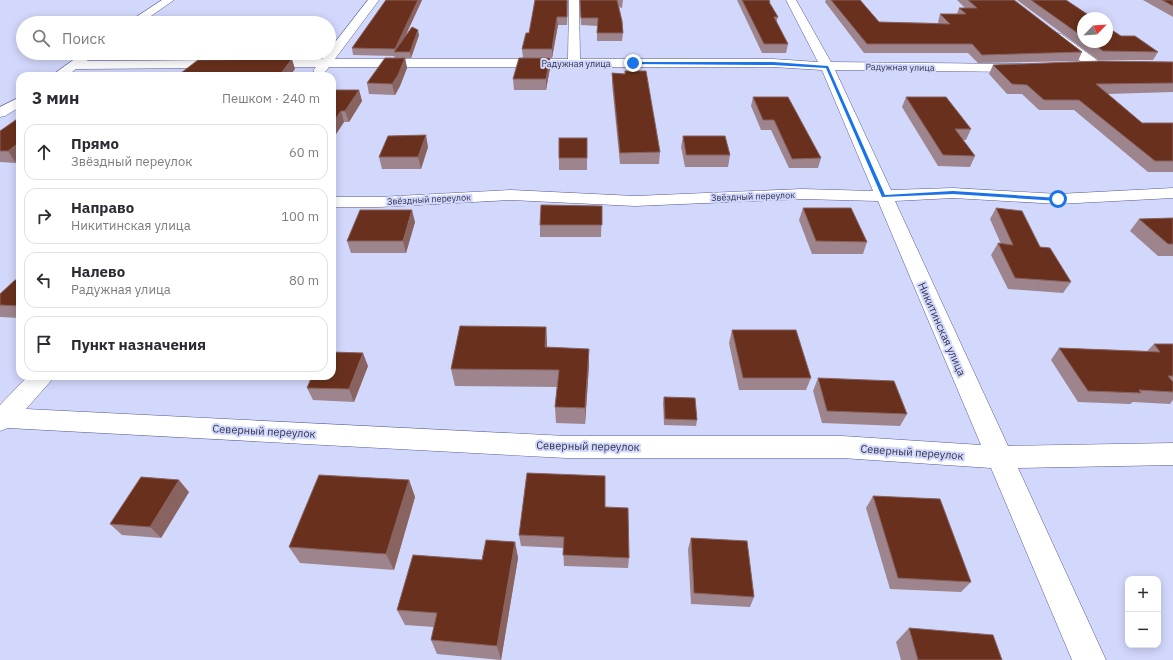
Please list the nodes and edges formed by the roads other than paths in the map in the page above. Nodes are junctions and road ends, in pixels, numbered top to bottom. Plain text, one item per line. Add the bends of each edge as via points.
1 (169, 0) edge
2 (374, 0) edge
3 (574, 0) edge
4 (791, 0) edge
5 (144, 16) edge
6 (1045, 28) edge
7 (336, 51) edge
8 (81, 60) edge
9 (329, 60) edge
10 (232, 63) edge
11 (248, 63) edge
12 (327, 63) junction
13 (574, 63) junction
14 (74, 65) junction
15 (1095, 65) junction
16 (1110, 65) edge
17 (827, 66) junction
18 (1072, 66) edge
19 (1035, 67) edge
20 (64, 72) edge
21 (319, 72) edge
22 (16, 104) edge
23 (0, 113) edge
24 (1173, 193) edge
25 (884, 196) junction
26 (336, 202) edge
27 (38, 380) edge
28 (1, 419) edge
29 (1173, 454) edge
30 (999, 457) junction
31 (1089, 660) edge

1 - 5 street
2 - 7 street
3 - 13 street
4 - 17 street, Никитинская улица
6 - 15 street
8 - 14 street
9 - 12 street
10 - 14 street
11 - 12 street, Радужная улица
12 - 13 street, Радужная улица
12 - 21 street
13 - 17 street, Радужная улица via 773,63
14 - 20 street
15 - 16 street
15 - 18 street
17 - 19 street, Радужная улица via 1005,69
17 - 25 street, Никитинская улица
22 - 23 street
24 - 25 street, Звёздный переулок via 1058,199 953,193
25 - 26 street, Звёздный переулок via 802,194 635,201 511,195
25 - 30 street, Никитинская улица
27 - 28 street
28 - 30 street, Северный переулок via 566,447 842,447
29 - 30 street, Северный переулок
30 - 31 street, Никитинская улица

